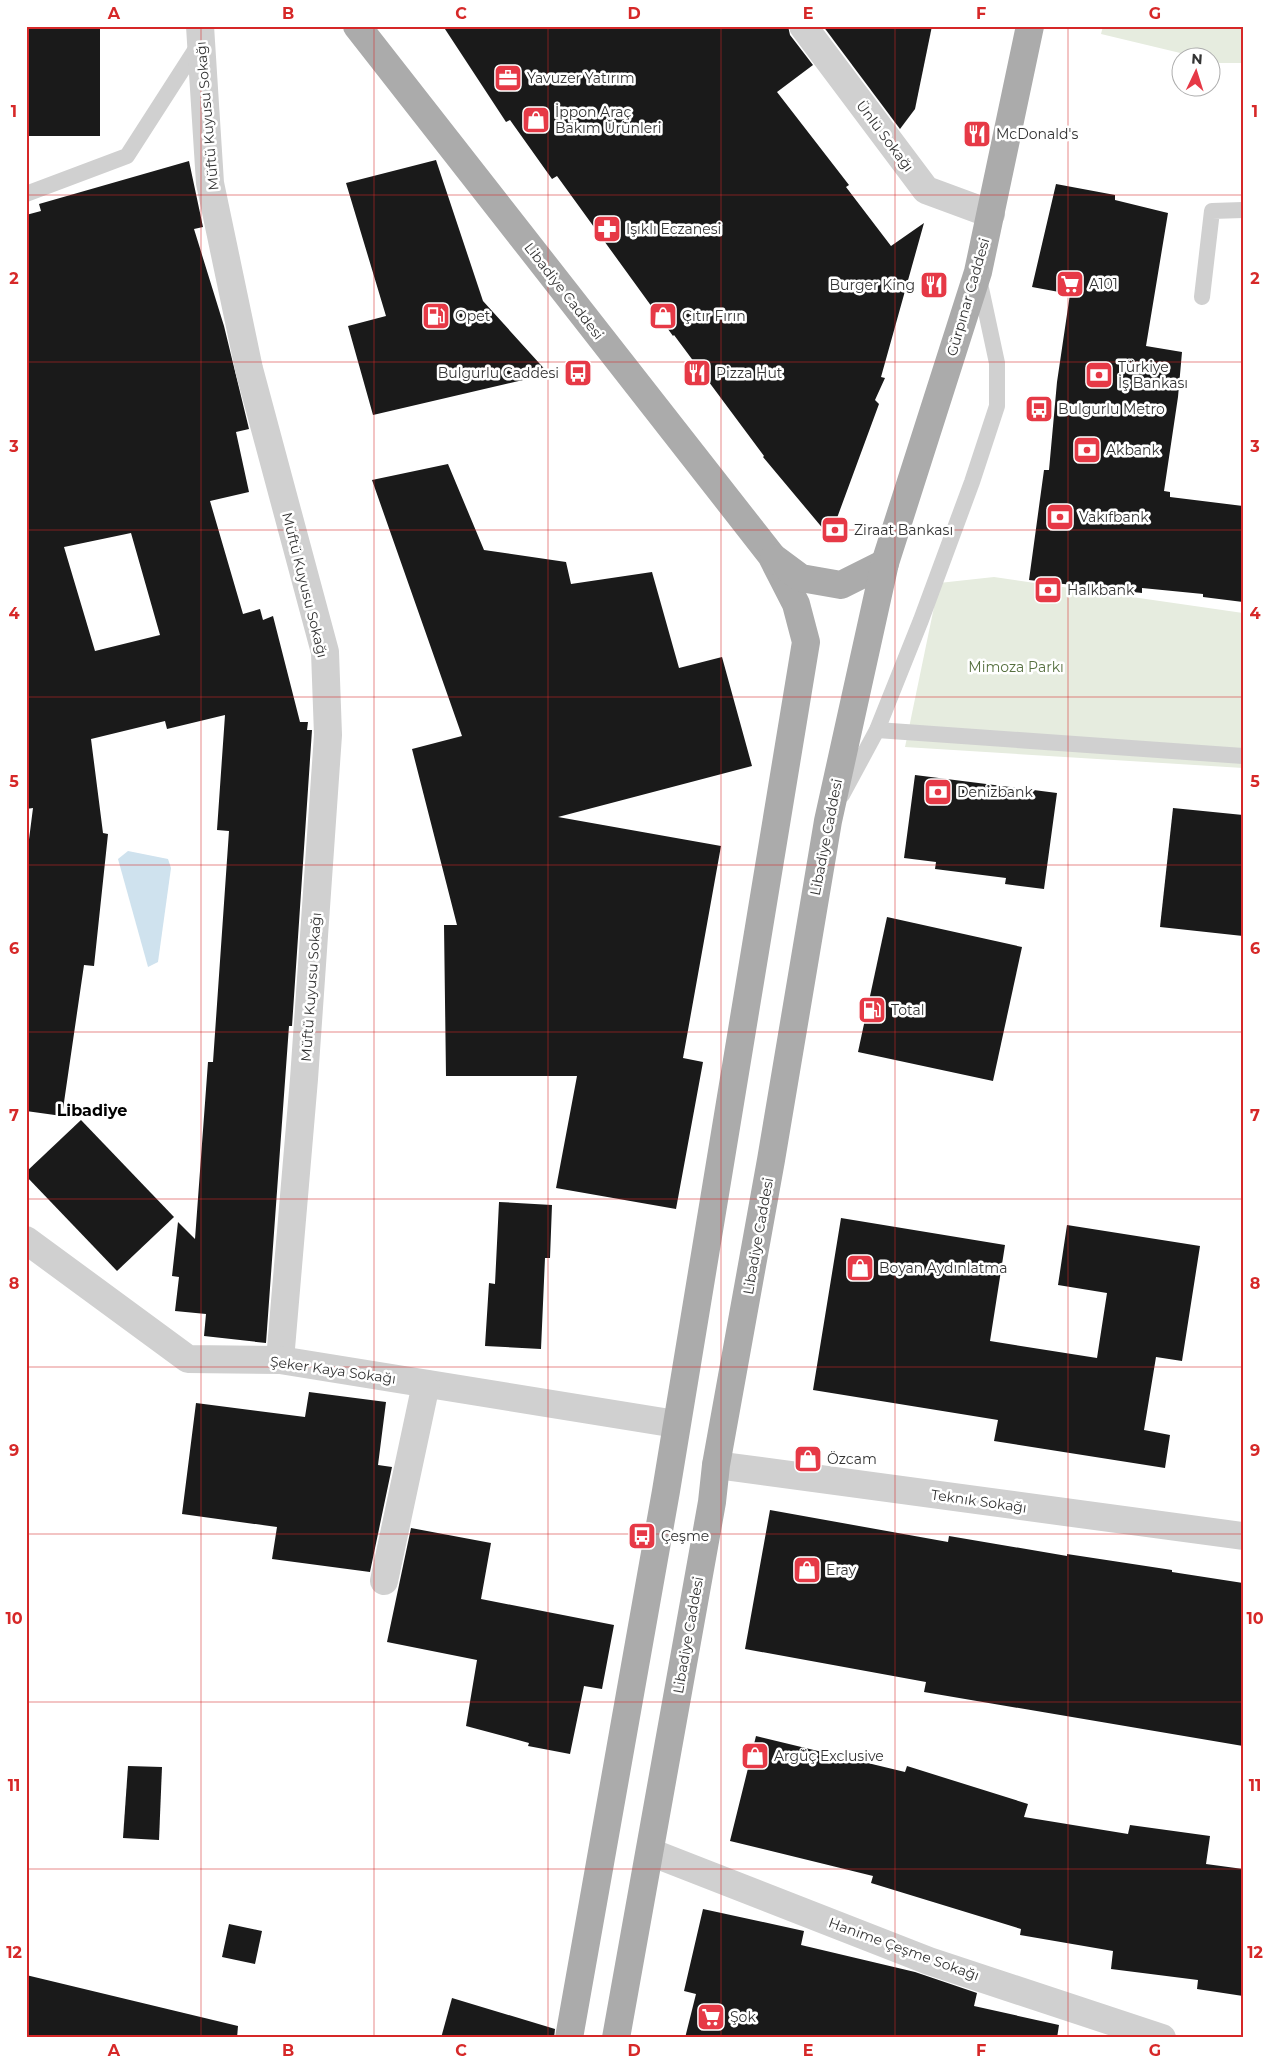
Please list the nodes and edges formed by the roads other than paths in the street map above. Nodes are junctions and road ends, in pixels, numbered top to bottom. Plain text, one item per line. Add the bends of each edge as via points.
1 (357, 26) edge
2 (803, 26) edge
3 (1030, 26) edge
4 (200, 34) edge
5 (26, 194) edge
6 (1243, 210) edge
7 (991, 214) junction
8 (978, 272) junction
9 (1202, 297) dead end
10 (771, 555) junction
11 (885, 563) junction
12 (876, 730) junction
13 (1243, 756) edge
14 (828, 821) junction
15 (26, 1240) edge
16 (280, 1360) junction
17 (426, 1384) junction
18 (676, 1424) junction
19 (716, 1465) junction
20 (1243, 1536) edge
21 (384, 1581) dead end
22 (650, 1852) junction
23 (569, 2038) edge
24 (616, 2038) edge
25 (1162, 2038) edge

1 - 10 main road, Libadiye Caddesi
2 - 7 street, Ünlü Sokağı via 926,190
3 - 7 main road, Gürpınar Caddesi
4 - 5 lane via 127,156
4 - 16 street, Müftü Kuyusu Sokağı via 210,182 249,369 325,652 328,735 304,1088
6 - 9 lane via 1212,211
7 - 8 main road, Gürpınar Caddesi
8 - 11 main road, Gürpınar Caddesi
8 - 12 lane via 997,363 997,406 928,602
10 - 11 main road, Libadiye Caddesi via 801,578 841,585
10 - 18 main road, Libadiye Caddesi via 796,604 806,642
11 - 14 main road, Libadiye Caddesi
12 - 13 lane
12 - 14 lane
14 - 19 main road, Libadiye Caddesi
15 - 16 street, Şeker Kaya Sokağı via 188,1359
16 - 17 street, Şeker Kaya Sokağı
17 - 18 street, Şeker Kaya Sokağı
17 - 21 street
18 - 23 main road, Libadiye Caddesi
19 - 20 street, Teknık Sokağı
19 - 22 main road, Libadiye Caddesi
22 - 24 main road, Libadiye Caddesi
22 - 25 street, Hanime Çeşme Sokağı via 929,1960

